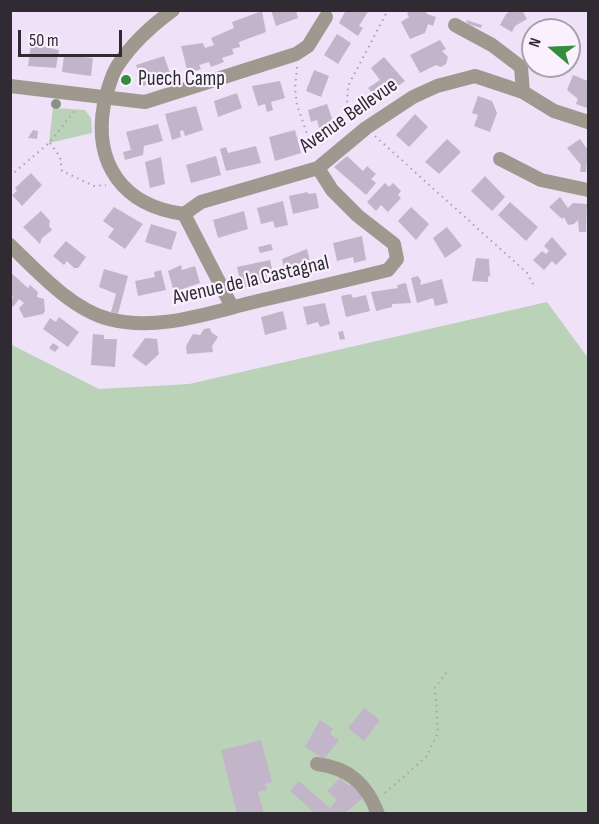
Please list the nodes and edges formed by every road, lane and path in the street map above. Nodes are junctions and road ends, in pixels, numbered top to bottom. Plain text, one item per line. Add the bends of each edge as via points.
1 (173, 10) edge
2 (388, 10) edge
3 (326, 17) dead end
4 (455, 25) dead end
5 (296, 54) junction
6 (10, 86) edge
7 (523, 92) junction
8 (106, 97) junction
9 (80, 103) dead end
10 (588, 122) edge
11 (366, 128) junction
12 (49, 143) junction
13 (500, 159) dead end
14 (318, 168) junction
15 (10, 176) edge
16 (121, 185) junction
17 (588, 189) edge
18 (184, 213) junction
19 (10, 245) edge
20 (534, 286) dead end
21 (232, 307) junction
22 (448, 670) dead end
23 (317, 764) dead end
24 (376, 808) edge

1 - 8 street via 146,30 117,67
2 - 11 path via 348,86 347,103
3 - 5 street via 308,46
4 - 7 street via 521,67
5 - 8 street via 145,102
5 - 14 path via 297,105
6 - 8 street
7 - 10 street, Avenue Bellevue via 554,111
7 - 11 street, Avenue Bellevue via 475,76 413,97
8 - 16 street via 100,126 105,157
9 - 12 path
11 - 14 street, Avenue Bellevue
11 - 20 path via 527,273
12 - 15 path
12 - 16 path via 60,158 62,171 94,186
13 - 17 street via 541,180
14 - 18 street, Avenue Bellevue via 201,202
14 - 21 street, Avenue de la Castagnal via 332,190 358,216 394,244 397,259 388,270
16 - 18 street via 161,211
18 - 21 street
19 - 21 street, Avenue de la Castagnal via 82,306 108,319 173,321
22 - 24 path via 435,688 438,732 427,756
23 - 24 street via 334,766 363,784

